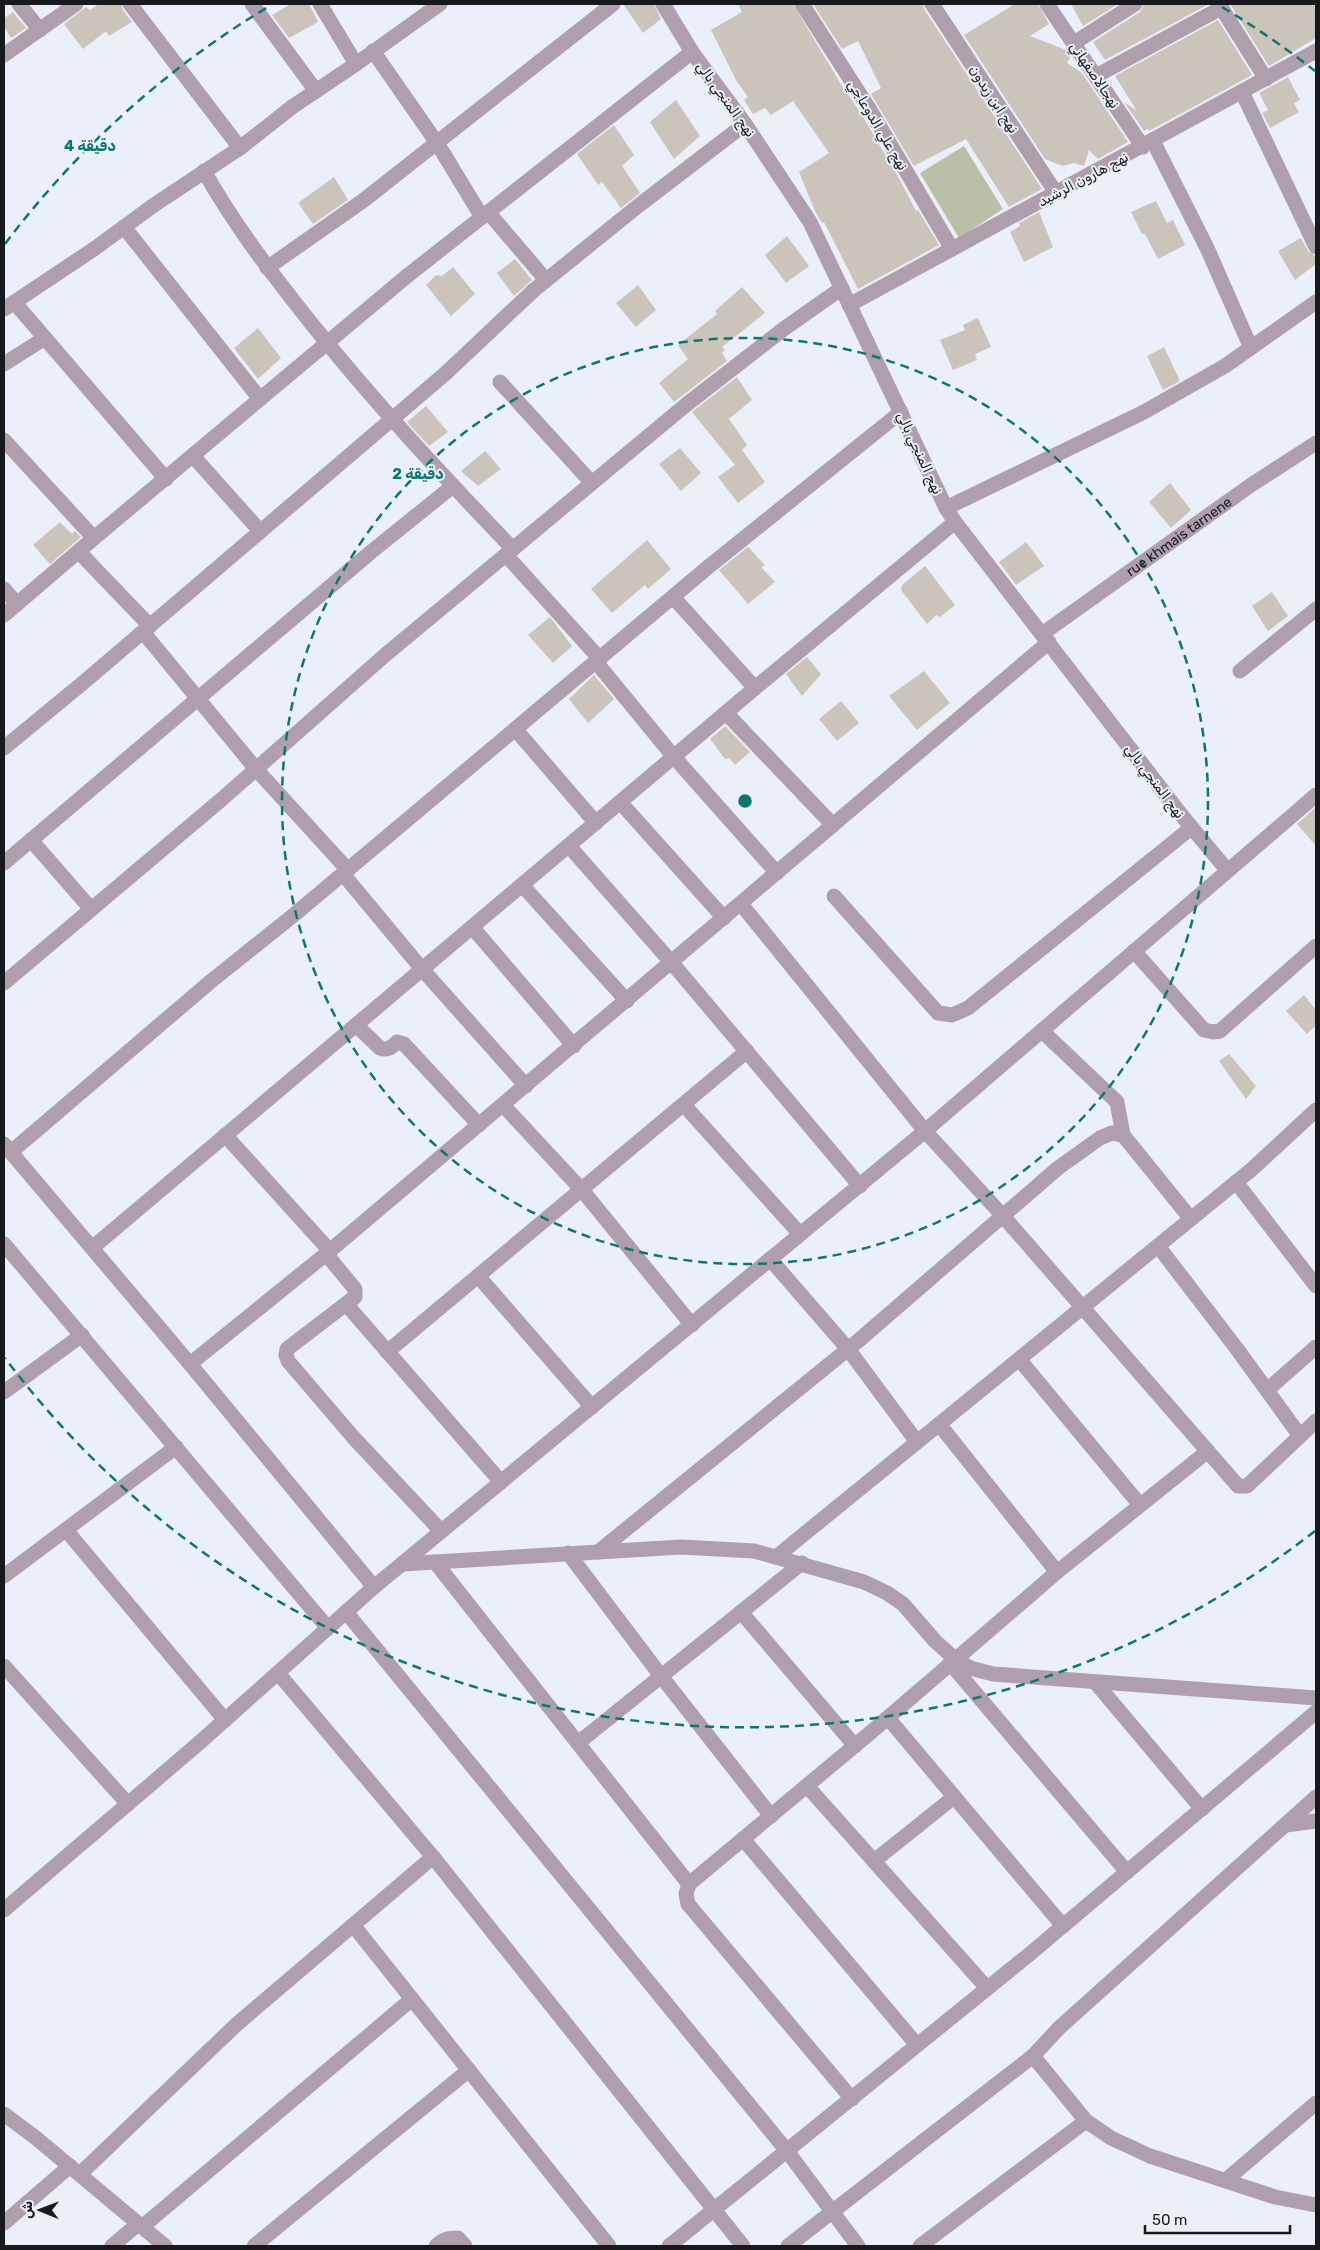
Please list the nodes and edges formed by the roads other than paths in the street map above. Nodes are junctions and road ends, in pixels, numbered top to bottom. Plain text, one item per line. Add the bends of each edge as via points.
1 (19, 4) edge
2 (76, 4) edge
3 (130, 4) edge
4 (252, 4) edge
5 (320, 4) edge
6 (613, 4) edge
7 (663, 4) edge
8 (802, 4) edge
9 (932, 4) edge
10 (1048, 4) edge
11 (1135, 4) edge
12 (437, 5) edge
13 (1220, 6) edge
14 (40, 30) junction
15 (1074, 43) junction
16 (373, 51) junction
17 (1316, 51) edge
18 (692, 52) junction
19 (4, 55) edge
20 (356, 64) junction
21 (1096, 76) junction
22 (1266, 79) junction
23 (316, 91) junction
24 (1242, 92) junction
25 (745, 124) junction
26 (437, 143) junction
27 (1148, 144) junction
28 (240, 148) junction
29 (204, 171) junction
30 (1056, 193) junction
31 (485, 214) junction
32 (124, 227) junction
33 (1316, 247) edge
34 (952, 249) junction
35 (266, 268) junction
36 (546, 280) junction
37 (842, 288) junction
38 (1316, 302) edge
39 (9, 305) edge
40 (850, 305) junction
41 (45, 338) junction
42 (328, 344) junction
43 (1251, 348) junction
44 (4, 364) edge
45 (500, 382) dead end
46 (260, 399) junction
47 (901, 412) junction
48 (392, 419) junction
49 (4, 440) edge
50 (1316, 443) edge
51 (193, 456) junction
52 (166, 479) junction
53 (592, 483) junction
54 (453, 486) junction
55 (946, 508) junction
56 (955, 522) junction
57 (260, 531) junction
58 (94, 538) junction
59 (78, 552) junction
60 (510, 552) junction
61 (4, 590) edge
62 (673, 597) junction
63 (17, 604) junction
64 (1316, 609) edge
65 (4, 615) edge
66 (147, 629) junction
67 (1045, 638) junction
68 (598, 661) junction
69 (1240, 671) dead end
70 (755, 688) junction
71 (199, 698) junction
72 (726, 712) junction
73 (516, 730) junction
74 (4, 748) edge
75 (674, 757) junction
76 (256, 769) junction
77 (1316, 795) edge
78 (620, 802) junction
79 (596, 823) junction
80 (833, 825) junction
81 (1191, 828) junction
82 (31, 840) junction
83 (569, 846) junction
84 (4, 863) edge
85 (1227, 870) junction
86 (345, 872) junction
87 (777, 873) junction
88 (522, 886) junction
89 (834, 896) dead end
90 (741, 904) junction
91 (91, 909) junction
92 (724, 918) junction
93 (472, 927) junction
94 (1316, 946) edge
95 (1134, 951) junction
96 (672, 963) junction
97 (422, 970) junction
98 (4, 983) edge
99 (627, 1001) junction
100 (356, 1025) junction
101 (1042, 1031) junction
102 (574, 1046) junction
103 (746, 1051) junction
104 (526, 1086) junction
105 (684, 1104) junction
106 (503, 1105) junction
107 (1314, 1116) edge
108 (479, 1125) junction
109 (925, 1131) junction
110 (225, 1135) junction
111 (1123, 1136) junction
112 (7, 1148) edge
113 (1236, 1182) junction
114 (860, 1186) junction
115 (582, 1190) junction
116 (1003, 1216) junction
117 (1191, 1219) junction
118 (800, 1234) junction
119 (4, 1244) edge
120 (1158, 1246) junction
121 (92, 1248) junction
122 (328, 1253) junction
123 (770, 1259) junction
124 (478, 1276) junction
125 (1316, 1286) edge
126 (346, 1304) junction
127 (1082, 1307) junction
128 (692, 1324) junction
129 (82, 1334) junction
130 (1316, 1347) edge
131 (848, 1349) junction
132 (387, 1352) junction
133 (1019, 1359) junction
134 (190, 1364) junction
135 (1267, 1390) junction
136 (4, 1392) edge
137 (592, 1407) junction
138 (1316, 1421) edge
139 (939, 1424) junction
140 (1300, 1436) junction
141 (917, 1442) junction
142 (176, 1447) junction
143 (1208, 1451) junction
144 (501, 1482) junction
145 (1140, 1505) junction
146 (66, 1530) junction
147 (441, 1531) junction
148 (598, 1552) junction
149 (568, 1553) junction
150 (776, 1557) junction
151 (435, 1562) junction
152 (802, 1563) junction
153 (402, 1564) junction
154 (1057, 1572) junction
155 (4, 1576) edge
156 (374, 1587) junction
157 (346, 1612) junction
158 (741, 1612) junction
159 (328, 1628) junction
160 (952, 1661) junction
161 (4, 1666) edge
162 (278, 1672) junction
163 (661, 1676) junction
164 (1095, 1682) junction
165 (1316, 1698) edge
166 (1316, 1712) edge
167 (888, 1718) junction
168 (225, 1720) junction
169 (578, 1743) junction
170 (855, 1746) junction
171 (807, 1786) junction
172 (954, 1797) junction
173 (1316, 1797) edge
174 (128, 1804) junction
175 (1202, 1809) junction
176 (771, 1816) junction
177 (1316, 1821) edge
178 (1286, 1825) junction
179 (743, 1839) junction
180 (433, 1857) junction
181 (874, 1861) junction
182 (1127, 1872) junction
183 (689, 1884) junction
184 (5, 1906) edge
185 (353, 1925) junction
186 (1063, 1926) junction
187 (987, 1988) junction
188 (412, 1999) junction
189 (917, 2045) junction
190 (1033, 2056) junction
191 (469, 2070) junction
192 (852, 2099) junction
193 (1316, 2104) edge
194 (4, 2114) edge
195 (1086, 2121) junction
196 (787, 2151) junction
197 (75, 2170) junction
198 (1226, 2180) junction
199 (1316, 2206) edge
200 (714, 2210) junction
201 (832, 2212) junction
202 (4, 2223) edge
203 (140, 2226) junction
204 (112, 2246) edge
205 (165, 2246) edge
206 (254, 2246) edge
207 (436, 2246) edge
208 (465, 2246) edge
209 (609, 2246) edge
210 (669, 2246) edge
211 (743, 2246) edge
212 (788, 2246) edge
213 (858, 2246) edge
214 (920, 2246) edge

1 - 14 street
2 - 14 street
3 - 28 street
4 - 23 street
5 - 20 street
6 - 26 street
7 - 18 street, نهج المنجي بالي
8 - 34 street, نهج علي الدوعاجي via 870,110
9 - 30 street, نهج ابن زيدون
10 - 15 street, نهجالاصفهاني
11 - 15 street
12 - 16 street
13 - 21 street
13 - 22 street
14 - 19 street
15 - 21 street, نهجالاصفهاني
16 - 20 street
16 - 26 street
17 - 22 street, نهج هارون الرشيد
18 - 25 street, نهج المنجي بالي
18 - 31 street
20 - 23 street
21 - 27 street, نهجالاصفهاني
22 - 24 street, نهج هارون الرشيد
23 - 28 street
24 - 27 street, نهج هارون الرشيد
24 - 33 street
25 - 36 street
25 - 37 street, نهج المنجي بالي via 810,222
26 - 31 street
26 - 35 street via 364,200
27 - 30 street, نهج هارون الرشيد
27 - 43 street, نهجالاصفهاني via 1207,248
28 - 29 street
29 - 32 street
29 - 35 street
30 - 34 street, نهج هارون الرشيد
31 - 36 street
31 - 42 street
32 - 39 street
32 - 46 street
34 - 40 street, نهج هارون الرشيد
35 - 42 street
36 - 48 street
37 - 40 street, نهج المنجي بالي
37 - 53 street via 694,398
38 - 43 street
39 - 41 street
40 - 47 street, نهج المنجي بالي
41 - 44 street
41 - 52 street
42 - 46 street
42 - 48 street
43 - 55 street via 1144,412
45 - 53 street
46 - 51 street
47 - 55 street, نهج المنجي بالي
47 - 62 street
48 - 54 street
48 - 57 street
49 - 58 street
50 - 67 street, rue khmais tarnene via 1251,485
51 - 52 street
51 - 57 street
52 - 58 street
53 - 60 street
54 - 60 street
54 - 71 street
55 - 56 street, نهج المنجي بالي
56 - 67 street, نهج المنجي بالي
56 - 70 street
57 - 66 street
58 - 59 street
59 - 63 street
59 - 66 street
60 - 68 street
60 - 76 street via 384,656
61 - 63 street
62 - 68 street
62 - 70 street
63 - 65 street
64 - 69 street
66 - 71 street
66 - 74 street
67 - 80 street, rue khmais tarnene
67 - 81 street, نهج المنجي بالي
68 - 73 street
68 - 75 street
70 - 72 street
71 - 76 street
71 - 82 street
72 - 75 street
72 - 80 street
73 - 79 street
73 - 86 street
75 - 78 street
75 - 87 street
76 - 86 street
76 - 91 street
77 - 85 street
78 - 79 street
78 - 92 street
79 - 83 street
80 - 87 street, rue khmais tarnene
81 - 85 street, نهج المنجي بالي
81 - 89 street via 968,1008 952,1015 938,1013
82 - 84 street
82 - 91 street
83 - 88 street
83 - 96 street
85 - 95 street
86 - 97 street
86 - 112 street via 210,982 68,1105
87 - 90 street, rue khmais tarnene
88 - 93 street
88 - 99 street
90 - 92 street, rue khmais tarnene
90 - 109 street
91 - 98 street
92 - 96 street, rue khmais tarnene
93 - 97 street
93 - 102 street
94 - 95 street via 1220,1031 1213,1032 1204,1030
95 - 101 street
96 - 99 street, rue khmais tarnene
96 - 103 street
97 - 100 street
97 - 104 street
99 - 102 street, rue khmais tarnene
100 - 108 street via 385,1050 397,1042 404,1044
100 - 110 street
101 - 109 street
101 - 111 street via 1117,1102
102 - 104 street, rue khmais tarnene
103 - 105 street
103 - 114 street
104 - 106 street, rue khmais tarnene
105 - 115 street
105 - 118 street
106 - 108 street, rue khmais tarnene
106 - 115 street
107 - 113 street
108 - 122 street, rue khmais tarnene
109 - 114 street
109 - 116 street
110 - 121 street
110 - 122 street
111 - 116 street via 1112,1133 1100,1138 1058,1168
111 - 117 street
112 - 121 street
113 - 117 street
113 - 125 street
114 - 118 street
115 - 124 street
115 - 128 street
116 - 127 street
116 - 131 street
117 - 120 street
118 - 123 street
119 - 129 street
120 - 127 street
120 - 135 street
121 - 134 street
122 - 126 street via 355,1290 355,1297
122 - 134 street, rue khmais tarnene
123 - 128 street
123 - 131 street
124 - 132 street
124 - 137 street
126 - 132 street
126 - 147 street via 287,1349 288,1361 353,1437
127 - 133 street
127 - 143 street
128 - 137 street
129 - 136 street
129 - 142 street
130 - 135 street
131 - 141 street
131 - 148 street
132 - 144 street
133 - 139 street
133 - 145 street
134 - 156 street
135 - 140 street
137 - 144 street
138 - 140 street
139 - 141 street
139 - 154 street
140 - 143 street via 1243,1488
141 - 150 street
142 - 146 street
142 - 159 street
143 - 145 street
144 - 147 street
145 - 154 street
146 - 155 street
146 - 168 street
147 - 153 street
148 - 149 street
148 - 150 street via 681,1546 754,1551
149 - 151 street
149 - 163 street
150 - 152 street
151 - 153 street
151 - 169 street
152 - 158 street
152 - 160 street via 864,1582 887,1593 903,1604
153 - 156 street
154 - 160 street
156 - 157 street
157 - 159 street
157 - 196 street
158 - 163 street
158 - 170 street
159 - 162 street
160 - 164 street via 992,1674
160 - 167 street
160 - 182 street
161 - 174 street
162 - 168 street
162 - 180 street
163 - 169 street
163 - 176 street
164 - 165 street
164 - 175 street
166 - 175 street
167 - 170 street
167 - 172 street
168 - 174 street
169 - 183 street
170 - 171 street
171 - 176 street
171 - 181 street
172 - 181 street
172 - 186 street
173 - 178 street
174 - 184 street
175 - 182 street
176 - 179 street
177 - 178 street
178 - 190 street via 1059,2028
179 - 183 street
179 - 189 street
180 - 185 street
180 - 200 street
181 - 187 street
182 - 186 street
183 - 192 street via 688,1904
185 - 188 street
185 - 197 street
186 - 187 street
187 - 189 street
188 - 191 street
188 - 203 street
189 - 192 street
190 - 195 street
190 - 201 street
191 - 206 street
191 - 209 street
192 - 196 street
193 - 198 street
194 - 197 street
195 - 198 street via 1111,2138 1150,2156
195 - 214 street
196 - 200 street
196 - 201 street
197 - 202 street
197 - 203 street
198 - 199 street via 1275,2197
200 - 210 street
200 - 211 street
201 - 212 street
201 - 213 street
203 - 204 street
203 - 205 street
207 - 208 street via 450,2238 458,2238

